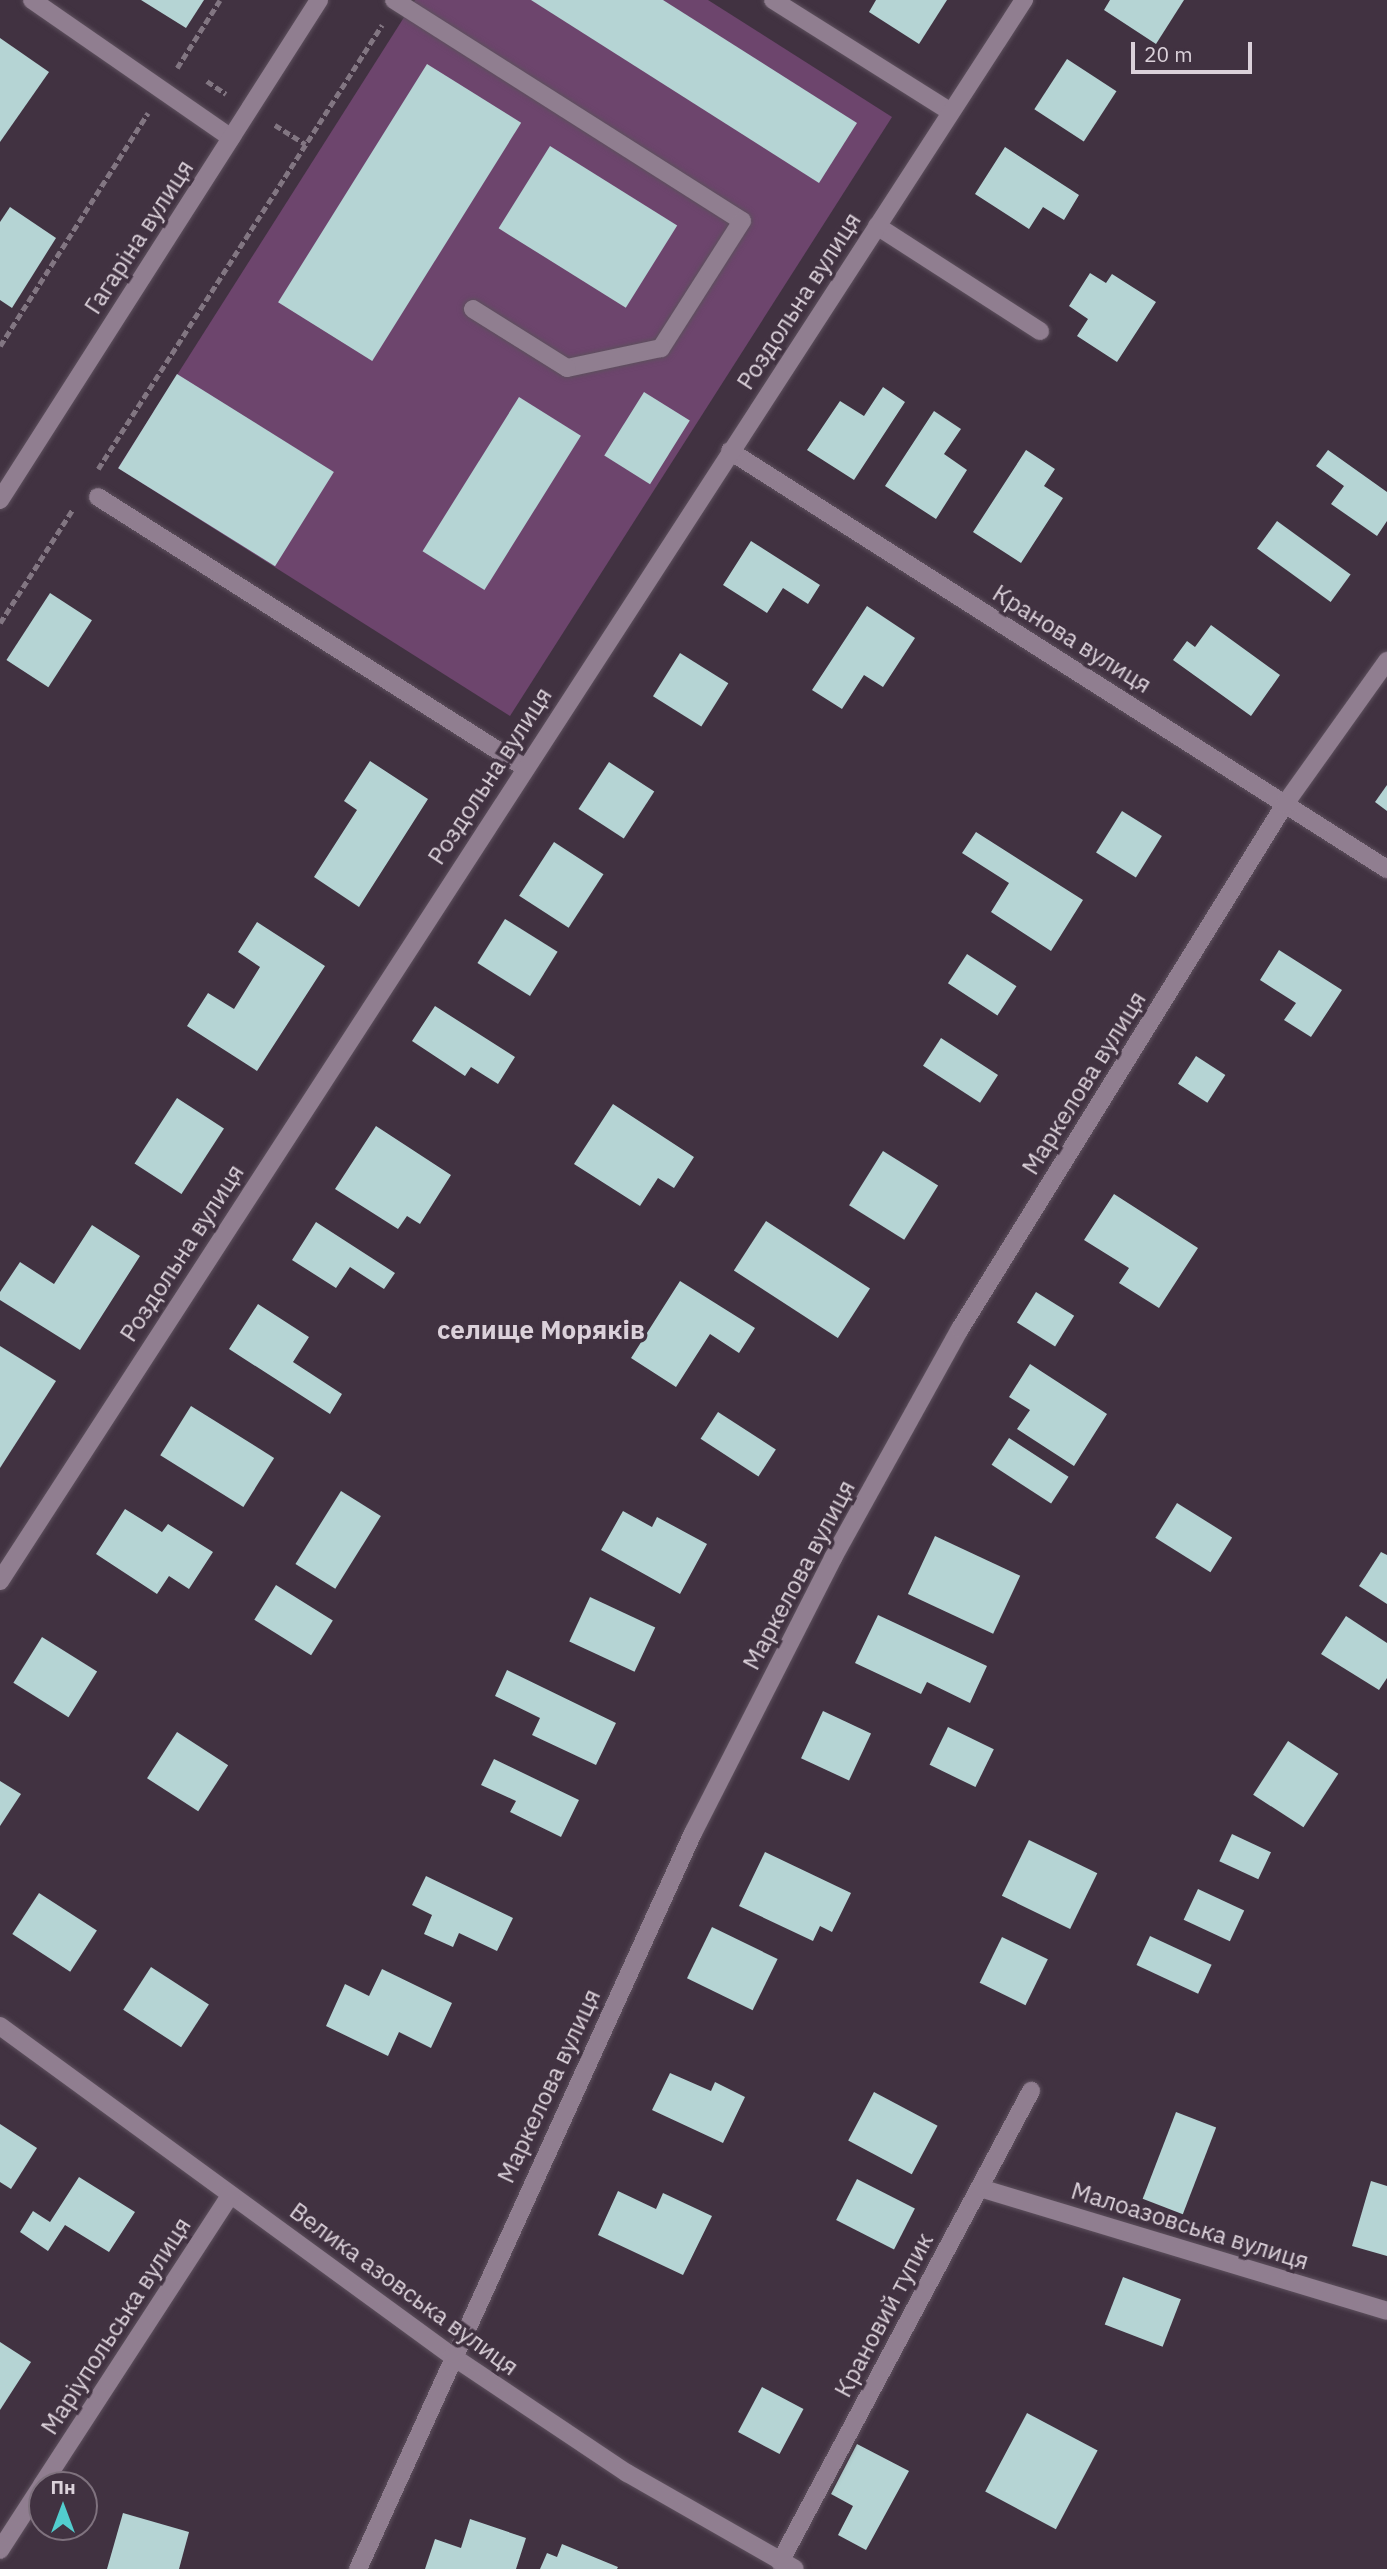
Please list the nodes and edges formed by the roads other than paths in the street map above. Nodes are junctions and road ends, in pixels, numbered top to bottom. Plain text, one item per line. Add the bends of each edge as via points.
1 (32, 0) edge
2 (319, 0) edge
3 (774, 0) edge
4 (1024, 0) edge
5 (395, 1) edge
6 (951, 112) junction
7 (231, 138) junction
8 (877, 226) junction
9 (473, 309) dead end
10 (1040, 331) dead end
11 (730, 451) junction
12 (98, 497) dead end
13 (0, 500) edge
14 (1387, 661) edge
15 (524, 767) junction
16 (1285, 804) junction
17 (1387, 869) edge
18 (0, 1581) edge
19 (0, 2026) edge
20 (1031, 2091) dead end
21 (980, 2188) junction
22 (230, 2195) junction
23 (1387, 2311) edge
24 (452, 2356) junction
25 (51, 2471) edge
26 (28, 2507) edge
27 (0, 2550) edge
28 (788, 2566) edge
29 (358, 2569) edge

1 - 7 street
2 - 7 street, Гагаріна вулиця
3 - 6 street
4 - 6 street, Роздольна вулиця
5 - 9 street via 742,221 661,348 567,368
6 - 8 street, Роздольна вулиця
7 - 13 street, Гагаріна вулиця
8 - 10 street
8 - 11 street, Роздольна вулиця
11 - 15 street, Роздольна вулиця
11 - 16 street, Кранова вулиця
12 - 15 street
14 - 16 street, Маркелова вулиця
15 - 18 street, Роздольна вулиця
16 - 17 street, Кранова вулиця
16 - 24 street, Маркелова вулиця via 960,1329 833,1558 693,1833
19 - 22 street, Велика азовська вулиця
20 - 21 street, Крановий тупик
21 - 23 street, Малоазовська вулиця
21 - 28 street, Крановий тупик
22 - 24 street, Велика азовська вулиця
22 - 25 street, Маріупольська вулиця
24 - 28 street, Велика азовська вулиця via 627,2473
24 - 29 street, Маркелова вулиця
26 - 27 street, Маріупольська вулиця

